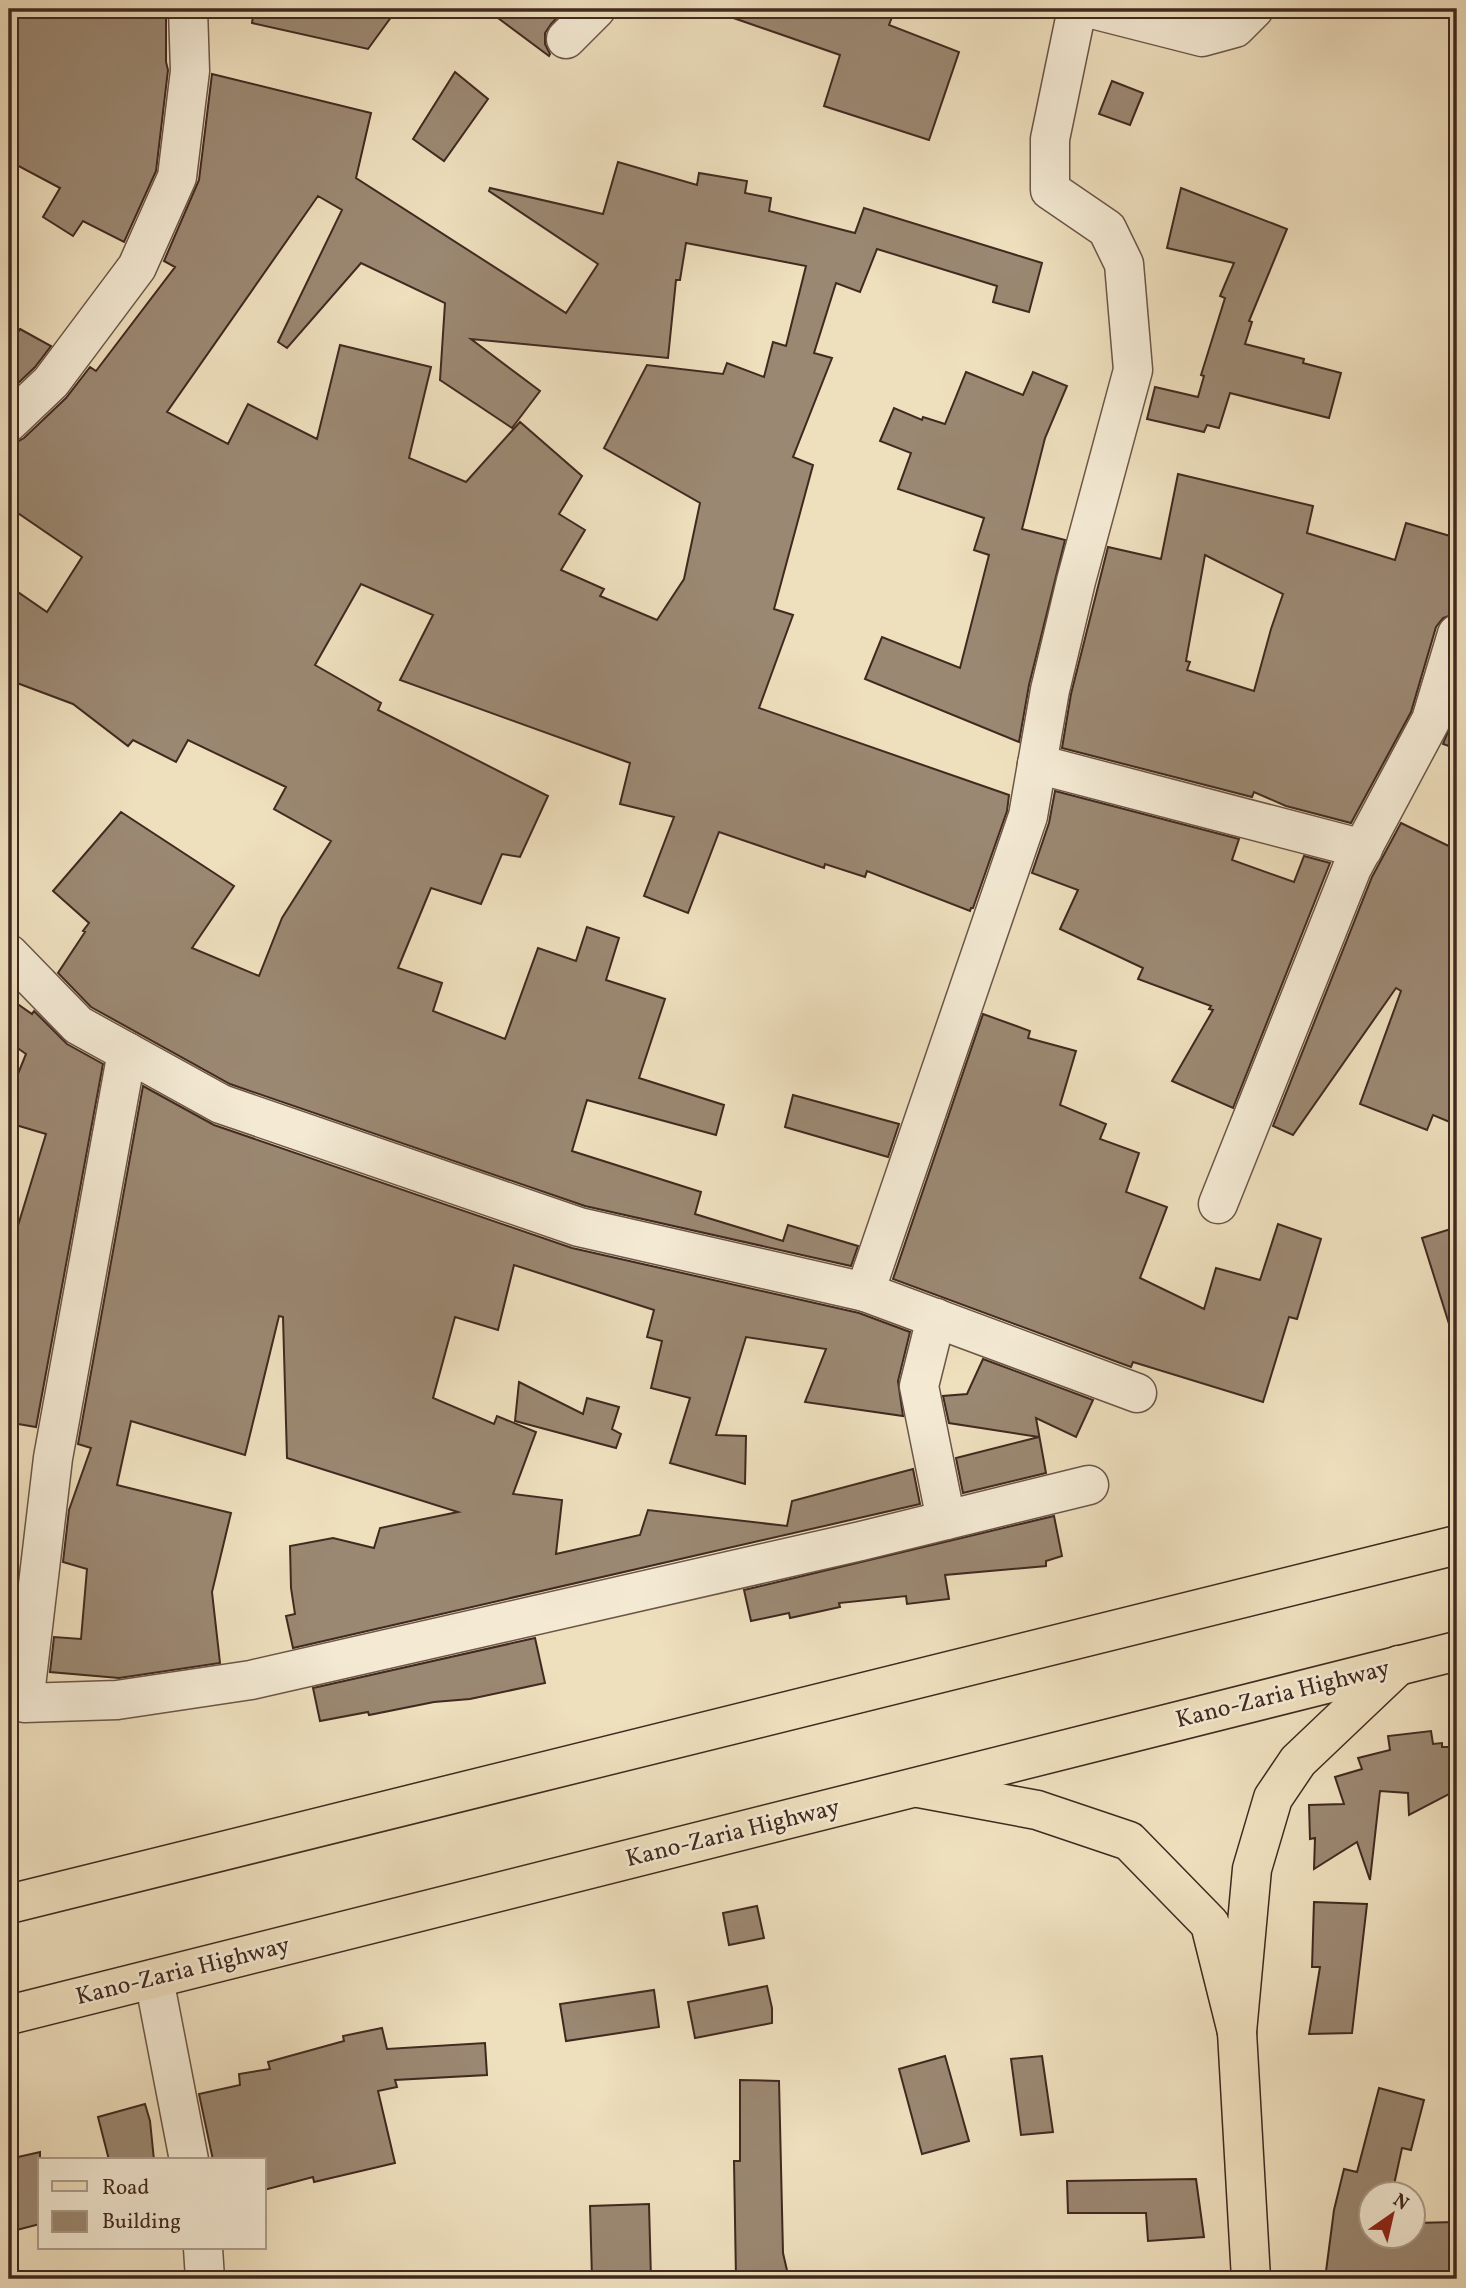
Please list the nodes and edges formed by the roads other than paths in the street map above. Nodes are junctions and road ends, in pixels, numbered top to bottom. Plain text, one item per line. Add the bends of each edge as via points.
1 (188, 9) edge
2 (596, 9) edge
3 (1077, 9) edge
4 (1092, 9) edge
5 (1254, 9) edge
6 (566, 39) dead end
7 (9, 422) edge
8 (1457, 634) edge
9 (1037, 764) junction
10 (1363, 849) junction
11 (9, 954) edge
12 (127, 1052) junction
13 (1218, 1204) dead end
14 (864, 1292) junction
15 (936, 1318) junction
16 (1138, 1393) dead end
17 (1089, 1485) dead end
18 (946, 1520) junction
19 (1457, 1545) edge
20 (1457, 1651) edge
21 (1399, 1665) junction
22 (919, 1788) junction
23 (9, 1904) edge
24 (154, 1979) junction
25 (9, 2015) edge
26 (1237, 2032) junction
27 (190, 2158) edge
28 (203, 2250) edge
29 (205, 2279) edge
30 (1251, 2279) edge

1 - 7 street via 190,71 177,177 137,267 51,382
2 - 6 street
3 - 9 street via 1049,139 1050,190 1107,229 1124,264 1133,370 1069,608
4 - 5 street via 1202,37 1235,28
8 - 10 street via 1431,720
9 - 10 street
9 - 14 street via 1028,816
10 - 13 street
11 - 12 street via 78,1025
12 - 14 street via 221,1104 579,1227
12 - 18 street via 52,1458 24,1703 117,1700 251,1680
14 - 15 street
15 - 16 street
15 - 18 street via 919,1386
17 - 18 street
19 - 23 main road
20 - 21 main road, Kano-Zaria Highway
21 - 22 main road, Kano-Zaria Highway
21 - 26 main road via 1298,1761 1273,1798 1252,1869
22 - 24 main road, Kano-Zaria Highway
22 - 26 main road via 1038,1810 1129,1841 1210,1924
24 - 25 main road, Kano-Zaria Highway
24 - 27 street
26 - 30 main road
28 - 29 street

